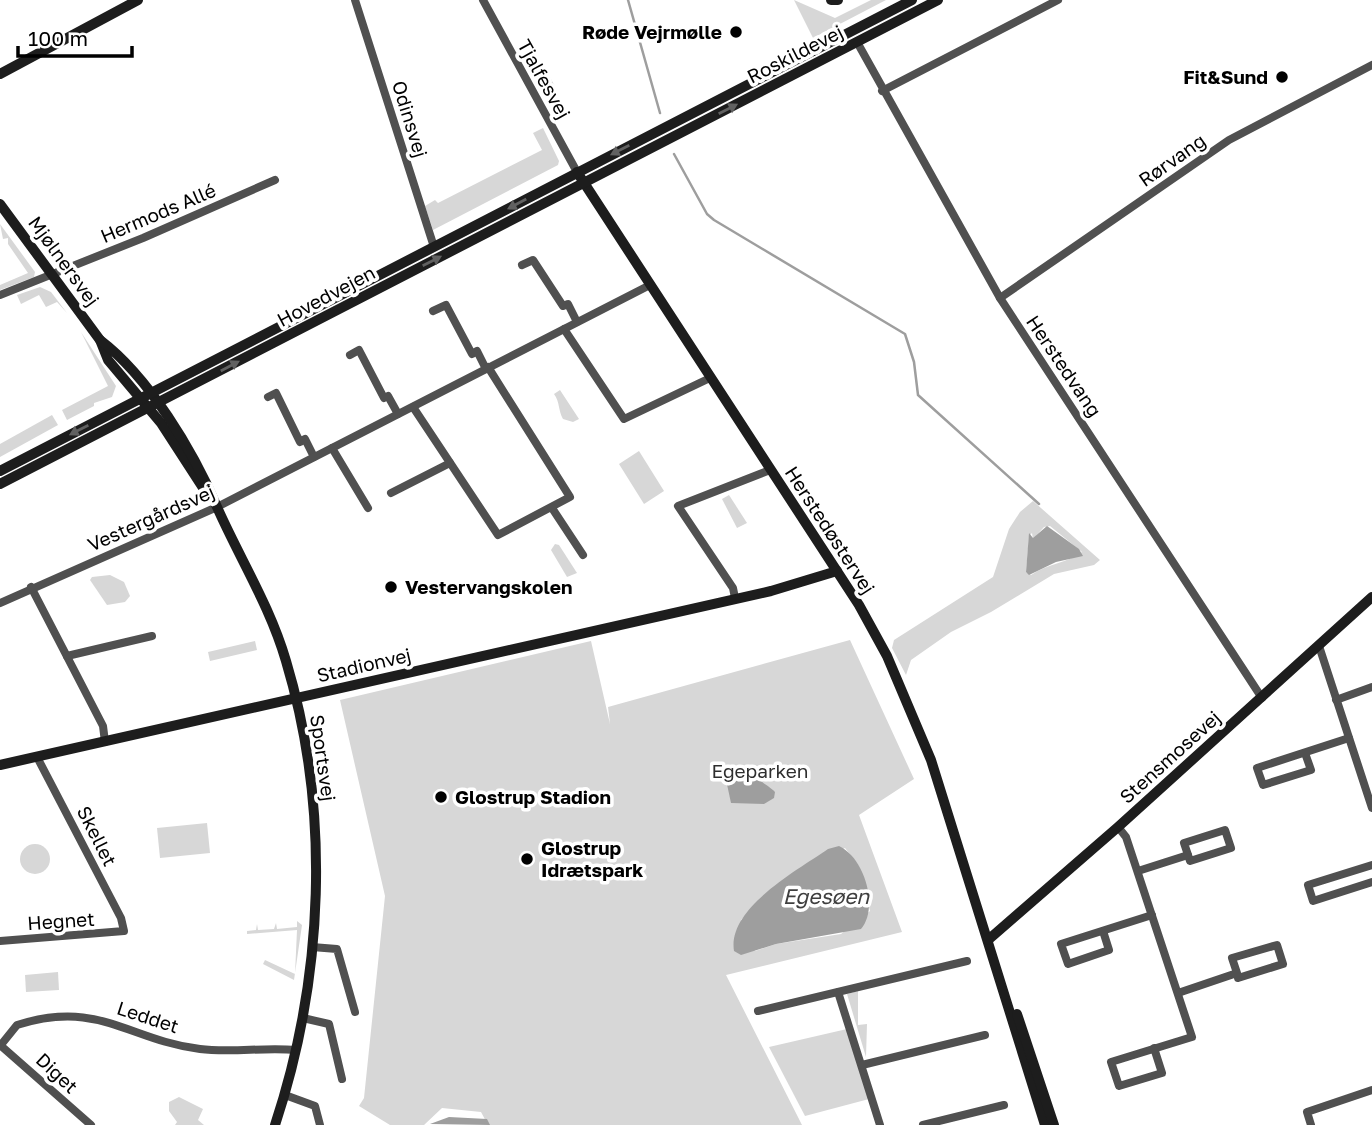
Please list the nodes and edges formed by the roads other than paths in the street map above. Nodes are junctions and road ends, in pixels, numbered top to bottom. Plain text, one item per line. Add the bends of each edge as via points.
1 (138, 0) edge
2 (355, 0) edge
3 (483, 0) edge
4 (831, 0) edge
5 (838, 0) edge
6 (912, 0) edge
7 (938, 0) edge
8 (1058, 0) edge
9 (857, 43) junction
10 (1372, 65) edge
11 (0, 74) edge
12 (882, 91) junction
13 (663, 128) joint
14 (668, 140) joint
15 (577, 172) junction
16 (275, 180) dead end
17 (584, 183) junction
18 (0, 204) edge
19 (434, 247) junction
20 (522, 265) dead end
21 (52, 273) junction
22 (650, 285) junction
23 (0, 295) edge
24 (1000, 298) junction
25 (433, 311) dead end
26 (577, 322) junction
27 (564, 329) junction
28 (350, 355) dead end
29 (487, 368) junction
30 (710, 378) junction
31 (144, 396) junction
32 (268, 397) dead end
33 (154, 407) junction
34 (413, 407) junction
35 (398, 414) junction
36 (332, 448) junction
37 (314, 457) junction
38 (450, 463) junction
39 (770, 470) junction
40 (0, 471) edge
41 (0, 484) edge
42 (391, 493) dead end
43 (217, 507) junction
44 (368, 508) dead end
45 (552, 508) junction
46 (583, 555) dead end
47 (836, 571) junction
48 (32, 587) junction
49 (1372, 597) edge
50 (735, 598) junction
51 (0, 603) edge
52 (152, 636) dead end
53 (1319, 646) junction
54 (67, 656) junction
55 (1372, 687) edge
56 (1262, 698) junction
57 (296, 699) junction
58 (1336, 700) junction
59 (1349, 738) junction
60 (105, 742) junction
61 (1305, 753) junction
62 (37, 757) junction
63 (0, 765) edge
64 (1368, 785) edge
65 (1372, 808) edge
66 (1118, 827) junction
67 (1188, 855) junction
68 (1372, 864) edge
69 (1138, 871) junction
70 (1372, 882) edge
71 (1152, 915) junction
72 (124, 931) joint
73 (1103, 931) junction
74 (988, 940) junction
75 (0, 941) edge
76 (312, 947) junction
77 (967, 961) dead end
78 (1237, 973) junction
79 (838, 992) junction
80 (1178, 993) junction
81 (758, 1011) dead end
82 (355, 1012) dead end
83 (303, 1018) junction
84 (985, 1035) dead end
85 (0, 1046) edge
86 (1154, 1048) junction
87 (296, 1050) junction
88 (862, 1065) junction
89 (342, 1079) dead end
90 (1372, 1090) edge
91 (285, 1095) junction
92 (1004, 1105) dead end
93 (91, 1125) edge
94 (275, 1125) edge
95 (320, 1125) edge
96 (880, 1125) edge
97 (923, 1125) edge
98 (1045, 1125) edge
99 (1054, 1125) edge
100 (1311, 1125) edge

1 - 11 street
2 - 19 street, Odinsvej
3 - 15 street, Tjalfesvej
4 - 5 street
6 - 13 street, Roskildevej
7 - 9 street, Roskildevej
8 - 12 street
9 - 12 street, Herstedvang
14 -> 9 street, Roskildevej
10 - 24 street, Rørvang via 1229,140
12 - 24 street, Herstedvang
13 -> 15 street, Hovedvejen
14 - 17 street, Hovedvejen
15 - 17 street, Herstedøstervej
15 -> 19 street, Hovedvejen
16 - 21 street, Hermods Allé
17 - 22 street, Herstedøstervej
33 -> 17 street, Hovedvejen
18 - 21 street, Mjølnersvej
19 - 31 street, Hovedvejen
20 - 26 street via 533,260
21 - 23 street, Hermods Allé
21 - 31 street, Mjølnersvej via 100,340 119,354
22 - 26 street, Vestergårdsvej
22 - 30 street, Herstedøstervej
24 - 56 street, Herstedvang
25 - 29 street via 446,304 471,354 477,351
26 - 27 street, Vestergårdsvej
27 - 29 street, Vestergårdsvej
27 - 30 street via 624,419
28 - 35 street via 359,350 384,398 388,396
29 - 34 street, Vestergårdsvej
29 - 45 street via 570,497
30 - 39 street, Herstedøstervej
31 - 33 street, Sportsvej
31 -> 40 street, Hovedvejen
32 - 37 street via 276,393 300,442 305,439
33 - 41 street, Hovedvejen
33 - 43 street, Sportsvej via 170,419
34 - 35 street, Vestergårdsvej
34 - 38 street
35 - 36 street, Vestergårdsvej
36 - 37 street, Vestergårdsvej
36 - 44 street
37 - 43 street, Vestergårdsvej
38 - 42 street
38 - 45 street via 498,534
39 - 47 street, Herstedøstervej
39 - 50 street via 678,506 733,588
43 - 48 street, Vestergårdsvej
43 - 57 street, Sportsvej via 264,604
45 - 46 street
47 - 50 street, Stadionvej
47 - 74 street, Herstedøstervej via 887,656 918,725
48 - 51 street, Vestergårdsvej
48 - 54 street
49 - 53 street, Stensmosevej
50 - 57 street, Stadionvej
52 - 54 street
53 - 56 street, Stensmosevej
53 - 58 street
54 - 60 street via 103,726
55 - 58 street
56 - 66 street, Stensmosevej
57 - 60 street, Stadionvej
57 - 76 street, Sportsvej via 309,761 314,831
58 - 59 street
59 - 61 street
59 - 64 street
60 - 62 street, Stadionvej
61 - 61 street via 1257,768 1263,785 1311,770
62 - 63 street, Stadionvej
62 - 72 street, Skellet
64 - 65 street
66 - 69 street
66 - 74 street, Stensmosevej
67 - 67 street via 1190,861 1231,848 1225,830 1184,843
67 - 69 street
68 - 70 street via 1308,886 1313,901
69 - 71 street
71 - 73 street
71 - 80 street
72 - 75 street, Hegnet
73 - 73 street via 1061,944 1068,964 1110,950
74 - 98 street, Herstedøstervej
74 - 99 street, Herstedøstervej via 1000,961
76 - 82 street via 337,949
76 - 83 street, Sportsvej
77 - 79 street
78 - 78 street via 1238,978 1283,964 1276,945 1232,958
78 - 80 street
79 - 81 street
79 - 88 street
80 - 86 street via 1192,1037
83 - 87 street, Sportsvej
83 - 89 street via 329,1024
84 - 88 street
85 - 87 street, Leddet via 17,1025 78,1016 200,1049
85 - 93 street, Diget
86 - 86 street via 1111,1062 1119,1086 1162,1073
87 - 91 street, Sportsvej
88 - 96 street
90 - 100 street via 1307,1112
91 - 94 street, Sportsvej
91 - 95 street via 316,1106
92 - 97 street

